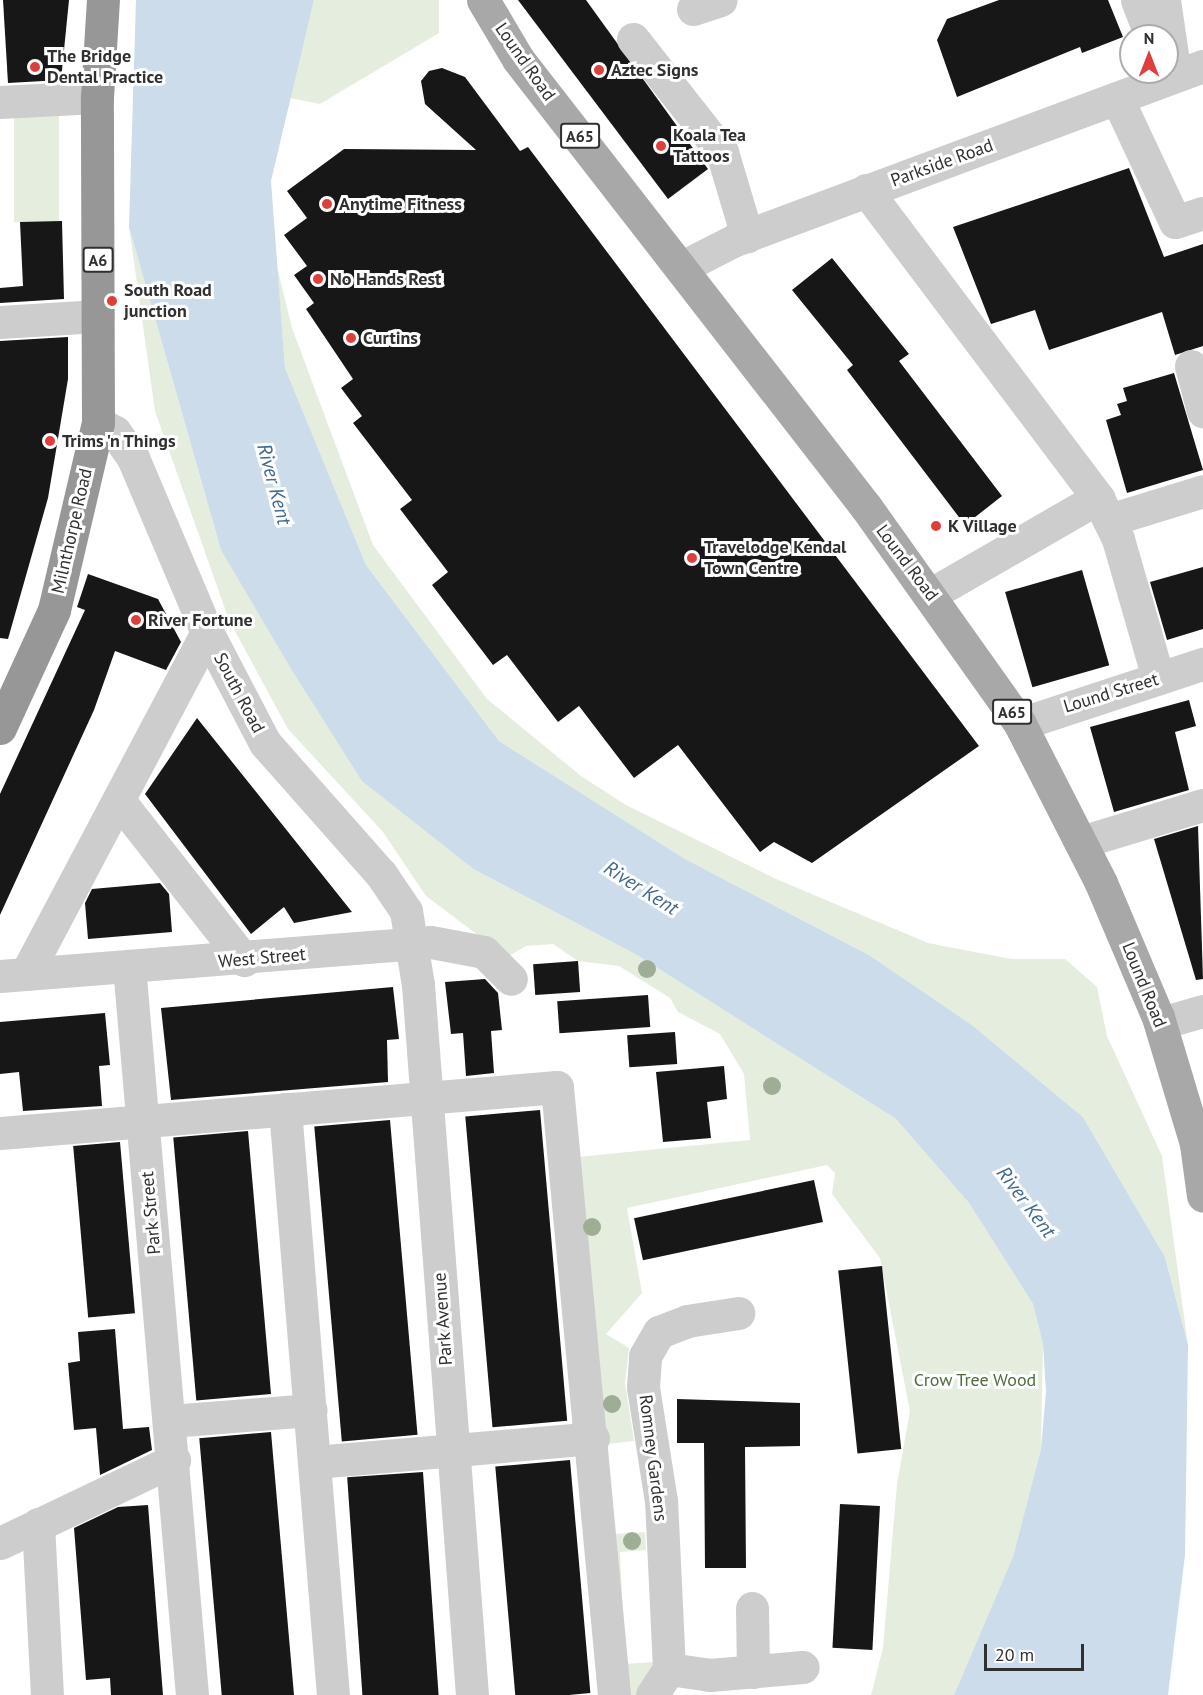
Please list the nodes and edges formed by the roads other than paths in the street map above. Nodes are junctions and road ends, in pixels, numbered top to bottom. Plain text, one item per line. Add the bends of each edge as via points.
1 (103, 0) edge
2 (483, 0) edge
3 (1137, 0) edge
4 (1164, 0) edge
5 (1146, 24) edge
6 (633, 39) dead end
7 (1182, 68) edge
8 (97, 97) junction
9 (1117, 99) junction
10 (0, 102) edge
11 (866, 190) junction
12 (1203, 213) edge
13 (747, 236) junction
14 (684, 266) junction
15 (98, 316) junction
16 (0, 322) edge
17 (1191, 366) dead end
18 (1203, 411) edge
19 (98, 423) junction
20 (1203, 491) edge
21 (1203, 513) edge
22 (1108, 519) junction
23 (931, 594) junction
24 (207, 632) junction
25 (1203, 664) edge
26 (1158, 678) junction
27 (1020, 724) junction
28 (0, 728) edge
29 (120, 802) junction
30 (1203, 806) edge
31 (1081, 842) junction
32 (414, 942) junction
33 (244, 960) junction
34 (129, 966) junction
35 (13, 975) edge
36 (511, 979) dead end
37 (1203, 1011) edge
38 (1161, 1023) junction
39 (427, 1094) junction
40 (285, 1109) junction
41 (142, 1122) junction
42 (0, 1133) edge
43 (1203, 1196) edge
44 (738, 1313) dead end
45 (311, 1410) junction
46 (170, 1421) junction
47 (592, 1438) junction
48 (453, 1450) junction
49 (174, 1460) junction
50 (315, 1462) junction
51 (38, 1524) junction
52 (0, 1543) edge
53 (752, 1608) dead end
54 (804, 1667) dead end
55 (753, 1672) junction
56 (661, 1682) edge
57 (47, 1695) edge
58 (192, 1695) edge
59 (333, 1695) edge
60 (472, 1695) edge
61 (614, 1695) edge

1 - 8 highway, Milnthorpe Road / A6
2 - 14 main road, Lound Road / A65 via 519,59
3 - 5 street
4 - 7 street
6 - 13 street via 722,152
7 - 9 street, Parkside Road
8 - 10 street
8 - 15 highway, Milnthorpe Road / A6
9 - 11 street, Parkside Road
9 - 12 street via 1175,222
11 - 13 street, Parkside Road
11 - 22 street
13 - 14 street, Parkside Road
14 - 23 main road, Lound Road / A65
15 - 16 street
15 - 19 highway, Milnthorpe Road / A6
17 - 18 street
19 - 24 street, South Road via 115,432 133,458
19 - 28 highway, Milnthorpe Road / A6 via 54,610
20 - 22 street
21 - 22 street
22 - 23 street
22 - 26 street
23 - 27 main road, Lound Road / A65
24 - 29 street
24 - 32 street, South Road via 265,743 381,874 406,911
25 - 26 street, Lound Street
26 - 27 street, Lound Street
27 - 31 main road, Lound Road / A65
29 - 33 street
29 - 35 street
30 - 31 street
31 - 38 main road, Lound Road / A65
32 - 33 street, West Street
32 - 36 street, West Street via 484,952
32 - 39 street, Park Avenue
33 - 34 street, West Street
34 - 35 street, West Street
34 - 41 street, Park Street
37 - 38 street
38 - 43 main road, Lound Road / A65 via 1196,1144
39 - 40 street
39 - 47 street via 557,1088
39 - 48 street, Park Avenue
40 - 41 street
40 - 45 street
41 - 42 street
41 - 46 street, Park Street
44 - 56 street, Romney Gardens via 687,1321 659,1332 645,1356 643,1387 661,1501
45 - 46 street
45 - 50 street
46 - 49 street, Park Street
47 - 48 street
47 - 61 street
48 - 50 street
48 - 60 street, Park Avenue
49 - 51 street
49 - 58 street, Park Street
50 - 59 street
51 - 52 street
51 - 57 street
53 - 55 street
54 - 55 street, Romney Gardens
55 - 56 street, Romney Gardens

